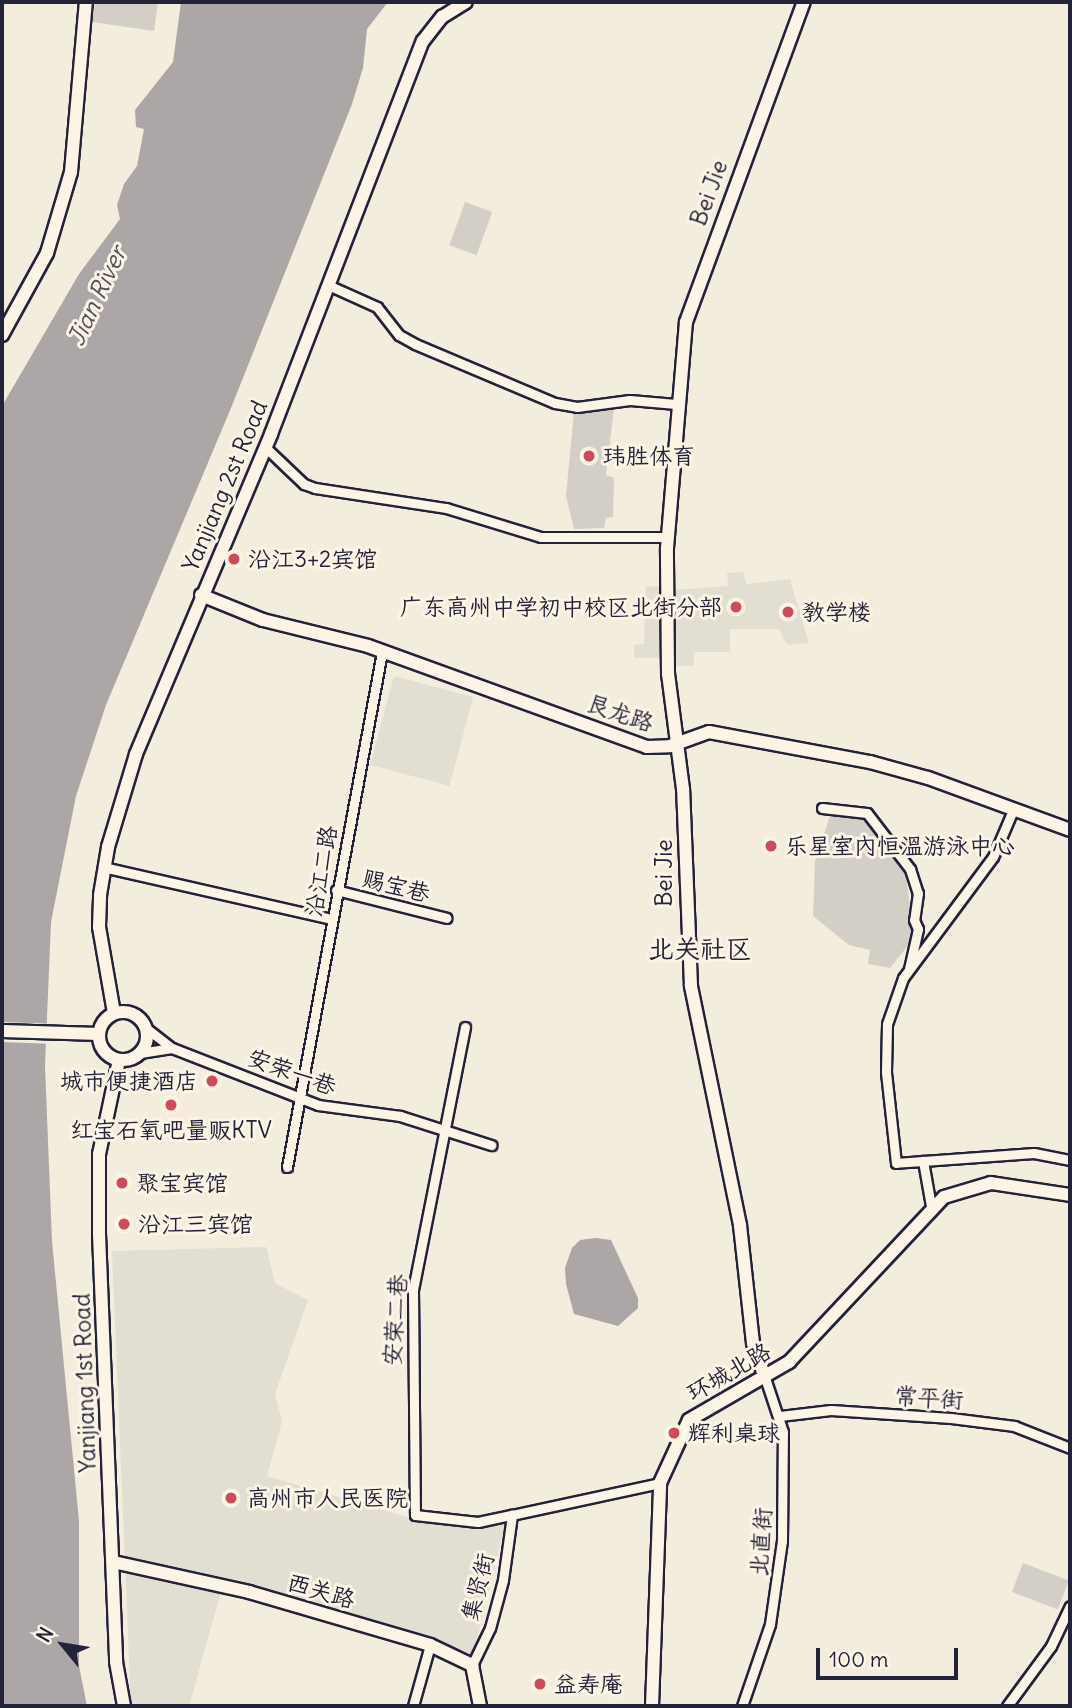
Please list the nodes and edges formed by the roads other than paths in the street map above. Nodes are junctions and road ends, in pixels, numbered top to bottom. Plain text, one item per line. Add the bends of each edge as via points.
1 (86, 2) edge
2 (466, 2) edge
3 (804, 2) edge
4 (328, 285) junction
5 (2, 335) edge
6 (676, 404) junction
7 (265, 447) junction
8 (667, 537) junction
9 (201, 595) junction
10 (383, 652) junction
11 (676, 743) junction
12 (822, 808) dead end
13 (1013, 810) junction
14 (1070, 830) edge
15 (103, 867) junction
16 (336, 890) junction
17 (447, 918) dead end
18 (332, 919) junction
19 (909, 969) junction
20 (114, 1013) junction
21 (465, 1027) dead end
22 (146, 1028) junction
23 (2, 1031) edge
24 (99, 1034) junction
25 (172, 1048) junction
26 (140, 1053) junction
27 (119, 1060) junction
28 (302, 1098) junction
29 (441, 1130) junction
30 (491, 1145) dead end
31 (1070, 1160) edge
32 (923, 1161) junction
33 (286, 1167) dead end
34 (1070, 1195) edge
35 (931, 1206) junction
36 (765, 1378) junction
37 (780, 1416) junction
38 (1070, 1448) edge
39 (660, 1483) junction
40 (415, 1515) joint
41 (512, 1515) junction
42 (113, 1562) junction
43 (1070, 1606) edge
44 (430, 1644) junction
45 (472, 1665) junction
46 (124, 1706) edge
47 (413, 1706) edge
48 (480, 1706) edge
49 (652, 1706) edge
50 (742, 1706) edge
51 (1007, 1706) edge

1 - 5 street via 71,172 47,253
2 - 4 street, Yanjiang 2st Road via 442,17 423,41
3 - 6 street, Bei Jie via 696,285 683,335
4 - 6 street via 377,307 405,339 555,403 577,407 630,400
4 - 7 street, Yanjiang 2st Road
6 - 8 street, Bei Jie
7 - 8 street via 314,488 446,508 541,537
7 - 9 street, Yanjiang 2st Road
8 - 11 street, Bei Jie via 667,643
9 - 10 street, 艮龙路 via 264,620
9 - 15 street, Yanjiang 2st Road via 136,754
10 - 11 street, 艮龙路 via 640,745 654,748
10 - 16 street, 沿江二路
11 - 13 street, 艮龙路 via 692,734 716,732 870,762
11 - 36 street, Bei Jie via 683,789 691,986 740,1225 753,1343
12 - 19 street via 867,813 910,869 918,893 914,920 918,929
13 - 14 street, 艮龙路
13 - 19 street via 993,858
15 - 18 street
15 - 20 street, Yanjiang 2st Road via 99,926
16 - 17 street, 赐宝巷
16 - 18 street, 沿江二路
18 - 28 street, 沿江二路
19 - 32 street via 894,999 885,1038 895,1163
20 - 22 street via 137,1016
20 - 24 street
21 - 29 street
22 - 25 street
22 - 26 street via 147,1042
23 - 24 street
24 - 27 street via 107,1053
25 - 26 street
25 - 28 street, 安荣一巷
26 - 27 street
27 - 42 street, Yanjiang 1st Road via 99,1166
28 - 29 street, 安荣一巷 via 336,1110 400,1116
28 - 33 street, 沿江二路
29 - 30 street, 安荣一巷
29 - 40 street, 安荣二巷 via 413,1290
31 - 32 street via 1034,1153
32 - 35 street
34 - 35 street, 环城北路 via 991,1183 959,1189
35 - 36 street, 环城北路 via 798,1354
36 - 37 street, 北直街
36 - 39 street, 环城北路 via 695,1415 671,1451
37 - 38 street, 常平街 via 831,1410 951,1418 1028,1430
37 - 50 street, 北直街 via 783,1493 777,1586 763,1649
39 - 41 street, 集贤街
39 - 49 street, 环城北路
40 - 41 street, 集贤街 via 478,1522
41 - 45 street, 集贤街 via 503,1580 489,1629
42 - 44 street, 西关路 via 249,1592
42 - 46 street, Yanjiang 1st Road via 116,1662
43 - 51 street via 1051,1646
44 - 45 street, 西关路
44 - 47 street
45 - 48 street

